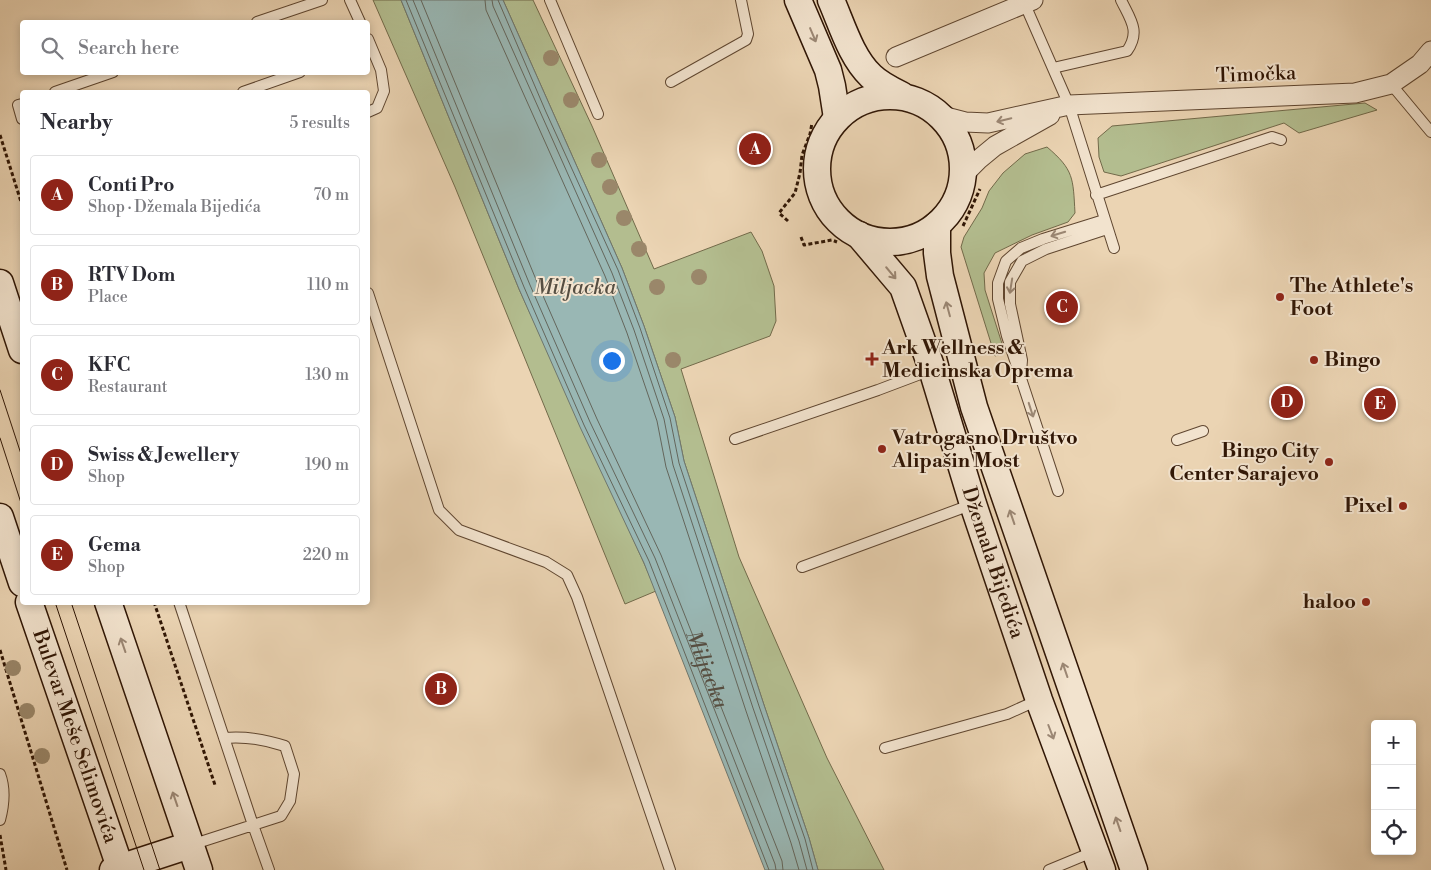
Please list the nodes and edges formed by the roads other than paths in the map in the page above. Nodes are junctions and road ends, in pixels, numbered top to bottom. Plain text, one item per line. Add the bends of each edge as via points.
1 (322, 0) edge
2 (350, 0) edge
3 (550, 0) edge
4 (741, 0) edge
5 (798, 0) edge
6 (831, 0) edge
7 (1121, 0) edge
8 (1027, 1) edge
9 (263, 20) edge
10 (359, 20) edge
11 (370, 47) edge
12 (1431, 50) edge
13 (896, 57) dead end
14 (1053, 68) junction
15 (103, 75) edge
16 (291, 75) edge
17 (672, 82) dead end
18 (1391, 84) junction
19 (61, 90) edge
20 (249, 90) edge
21 (901, 96) junction
22 (1069, 105) junction
23 (370, 111) edge
24 (598, 114) dead end
25 (825, 116) junction
26 (942, 116) junction
27 (1431, 132) edge
28 (1281, 140) dead end
29 (973, 178) junction
30 (1096, 195) junction
31 (1106, 224) junction
32 (948, 229) junction
33 (859, 235) junction
34 (1114, 248) dead end
35 (0, 284) edge
36 (370, 299) edge
37 (20, 344) edge
38 (932, 370) junction
39 (1203, 431) dead end
40 (735, 439) dead end
41 (1177, 440) dead end
42 (1058, 490) dead end
43 (974, 504) junction
44 (0, 517) edge
45 (802, 567) dead end
46 (20, 577) edge
47 (30, 605) edge
48 (109, 605) edge
49 (180, 605) edge
50 (1039, 700) junction
51 (224, 738) junction
52 (885, 748) dead end
53 (0, 774) edge
54 (0, 820) edge
55 (253, 825) junction
56 (190, 845) junction
57 (1099, 860) edge
58 (118, 869) edge
59 (199, 870) edge
60 (269, 870) edge
61 (670, 870) edge
62 (1049, 870) edge
63 (1134, 870) edge

1 - 9 lane
2 - 10 lane
3 - 24 lane
4 - 17 lane via 748,34 746,40
5 -> 25 street via 832,86
6 - 21 street, Džemala Bijedića via 862,65 871,77
7 - 14 lane via 1135,30 1127,51
8 - 13 street
8 - 14 lane
11 - 23 lane via 380,70 384,91 377,108
12 - 18 street, Timočka via 1420,64
14 - 22 lane
15 - 19 lane
16 - 20 lane
18 - 22 street, Timočka via 1355,93
18 - 27 lane
21 - 25 street, Džemala Bijedića via 877,96
21 - 26 street, Džemala Bijedića via 923,103
22 -> 26 street, Timočka via 988,123
22 - 29 street, Timočka via 995,146 978,160
22 - 30 lane
25 - 33 street, Džemala Bijedića via 824,137 817,159 818,182 826,204 836,218
26 - 29 street, Džemala Bijedića via 955,133
28 - 30 lane via 1272,137
29 - 32 street, Džemala Bijedića via 954,202
30 - 31 lane
31 - 34 lane
31 -> 42 lane via 1043,239 1021,248 1006,260 998,283 1006,336
32 - 33 street, Džemala Bijedića via 900,242 879,241
63 -> 32 street, Džemala Bijedića via 974,407 940,276 937,253
33 -> 38 street, Džemala Bijedića via 903,287
35 - 37 street
36 - 61 lane via 438,510 459,530 546,562 567,575
38 - 40 lane
38 - 43 street, Džemala Bijedića
39 - 41 lane
43 - 45 lane
43 - 50 street, Džemala Bijedića
44 - 46 street
47 - 58 street, Bulevar Meše Selimovića
56 -> 48 street
49 - 51 lane
50 - 52 lane via 1007,714
50 -> 57 street, Džemala Bijedića
51 - 55 lane
51 - 55 lane via 266,739 285,746 294,774 290,801 281,816
53 - 54 lane via 4,789
55 - 56 lane
55 - 60 lane
56 - 58 street
56 - 59 street
57 - 62 lane

